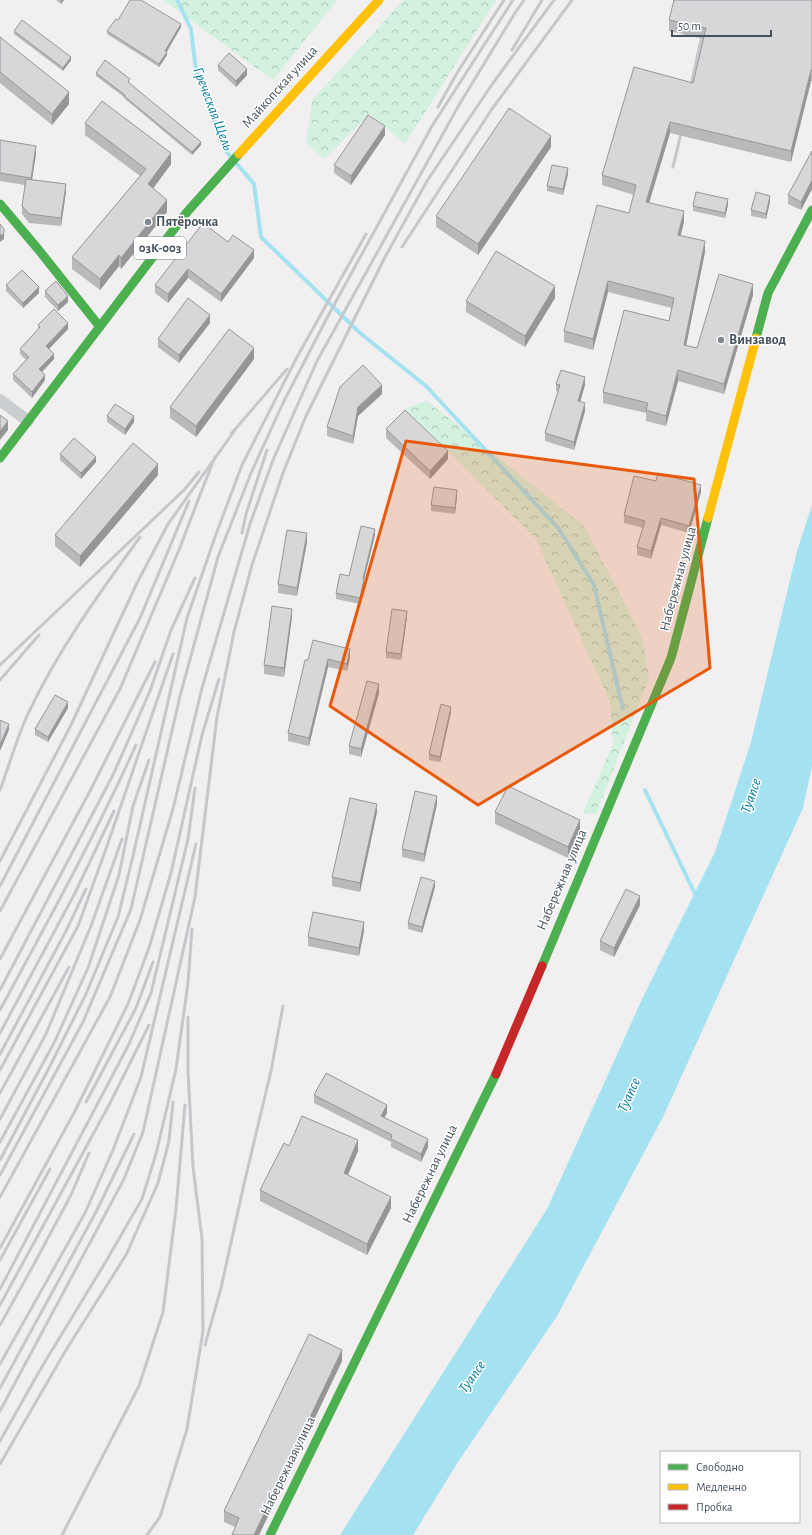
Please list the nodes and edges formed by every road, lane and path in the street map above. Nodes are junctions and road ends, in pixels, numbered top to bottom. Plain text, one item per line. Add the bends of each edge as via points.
1 (379, 0) edge
2 (0, 204) edge
3 (812, 210) edge
4 (100, 327) junction
5 (0, 400) edge
6 (28, 421) junction
7 (0, 458) edge
8 (270, 1535) edge

1 - 4 street, Майкопская улица / 03К-003 via 187,212
2 - 4 street via 27,234
3 - 8 street, Набережная улица via 768,293 671,658 499,1067
4 - 6 street, 03К-003
5 - 6 street
6 - 7 street, 03К-003

